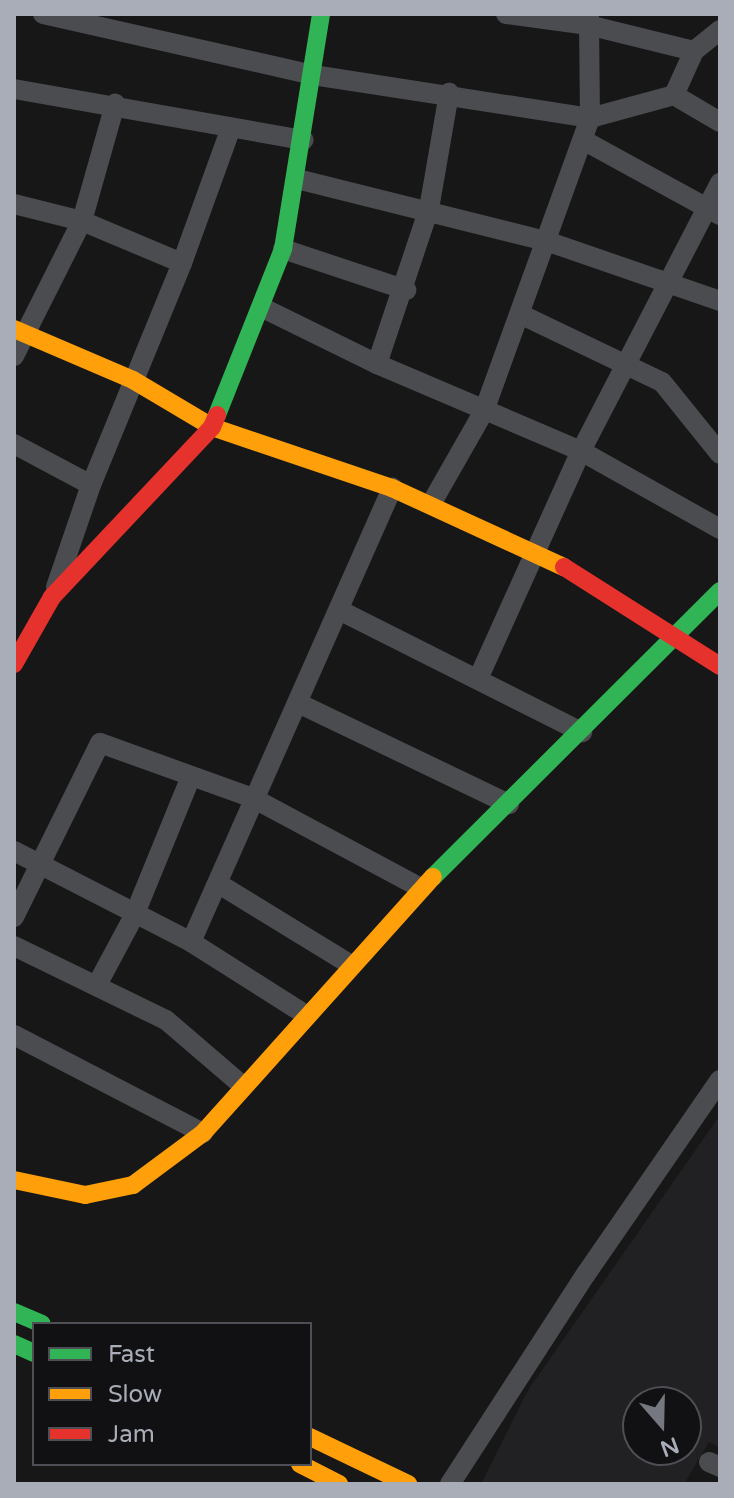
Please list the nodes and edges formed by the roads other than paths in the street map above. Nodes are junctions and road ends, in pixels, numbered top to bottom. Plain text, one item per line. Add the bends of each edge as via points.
1 (43, 14) edge
2 (321, 14) edge
3 (506, 14) edge
4 (588, 20) edge
5 (720, 30) edge
6 (694, 51) junction
7 (313, 75) junction
8 (14, 89) edge
9 (449, 93) junction
10 (674, 95) junction
11 (115, 104) junction
12 (590, 118) junction
13 (720, 122) edge
14 (231, 128) junction
15 (304, 140) junction
16 (583, 140) junction
17 (297, 179) junction
18 (720, 183) edge
19 (14, 204) edge
20 (429, 209) junction
21 (712, 211) edge
22 (82, 221) junction
23 (549, 242) junction
24 (283, 249) junction
25 (182, 263) junction
26 (670, 282) junction
27 (406, 290) junction
28 (720, 301) edge
29 (263, 308) junction
30 (522, 315) junction
31 (21, 331) edge
32 (14, 356) edge
33 (377, 364) junction
34 (629, 364) junction
35 (133, 380) junction
36 (484, 411) junction
37 (212, 427) junction
38 (14, 444) edge
39 (581, 451) junction
40 (720, 454) edge
41 (91, 485) junction
42 (392, 488) junction
43 (431, 504) junction
44 (720, 529) edge
45 (534, 552) junction
46 (720, 591) edge
47 (52, 597) junction
48 (341, 611) junction
49 (677, 637) junction
50 (14, 663) edge
51 (720, 666) edge
52 (478, 679) junction
53 (298, 703) junction
54 (582, 732) junction
55 (191, 776) junction
56 (253, 798) junction
57 (509, 804) junction
58 (14, 851) edge
59 (38, 864) junction
60 (219, 884) junction
61 (421, 888) junction
62 (134, 916) junction
63 (14, 917) edge
64 (191, 942) junction
65 (14, 946) edge
66 (351, 965) junction
67 (98, 983) junction
68 (306, 1015) junction
69 (14, 1035) edge
70 (720, 1080) edge
71 (243, 1086) junction
72 (203, 1133) junction
73 (14, 1180) edge
74 (14, 1312) edge
75 (37, 1322) edge
76 (312, 1438) edge
77 (304, 1466) edge
78 (339, 1484) edge
79 (408, 1484) edge
80 (450, 1484) edge

1 - 7 street
2 - 7 street
3 - 4 street
4 - 6 street
4 - 12 street
5 - 6 street
6 - 10 street
7 - 9 street
7 - 15 street
8 - 11 street
9 - 12 street
9 - 20 street
10 - 12 street
10 - 13 street
11 - 14 street
11 - 22 street
12 - 16 street
14 - 15 street
14 - 25 street
15 - 17 street
16 - 21 street
16 - 23 street
17 - 20 street
17 - 24 street
18 - 21 street
19 - 22 street
20 - 23 street
20 - 27 street
21 - 26 street
22 - 25 street
22 - 31 street
23 - 26 street
23 - 30 street
24 - 27 street
24 - 29 street
25 - 35 street
26 - 28 street
26 - 34 street
27 - 33 street
29 - 33 street
29 - 37 street
30 - 34 street
30 - 36 street
31 - 32 street
31 - 35 street
33 - 36 street
34 - 39 street
34 - 40 street via 677,397
35 - 37 street
35 - 41 street
36 - 39 street
36 - 43 street
37 - 42 street
37 - 47 street
38 - 41 street
39 - 44 street
39 - 45 street
41 - 47 street
42 - 43 street
42 - 48 street
43 - 45 street
45 - 49 street
45 - 52 street
46 - 49 street
47 - 50 street
48 - 52 street
48 - 53 street
49 - 51 street
49 - 54 street
52 - 54 street
53 - 56 street
53 - 57 street
54 - 57 street
55 - 56 street
55 - 59 street via 100,743
55 - 62 street
56 - 60 street
56 - 61 street
57 - 61 street
58 - 59 street
59 - 62 street
59 - 63 street
60 - 64 street
60 - 66 street
61 - 66 street
62 - 64 street
62 - 67 street
64 - 68 street
65 - 67 street
66 - 68 street
67 - 71 street via 166,1020
68 - 71 street
69 - 72 street
70 - 80 street
71 - 72 street
72 - 73 street via 133,1185 109,1191 60,1192
74 - 75 street
76 - 79 street
77 - 78 street

